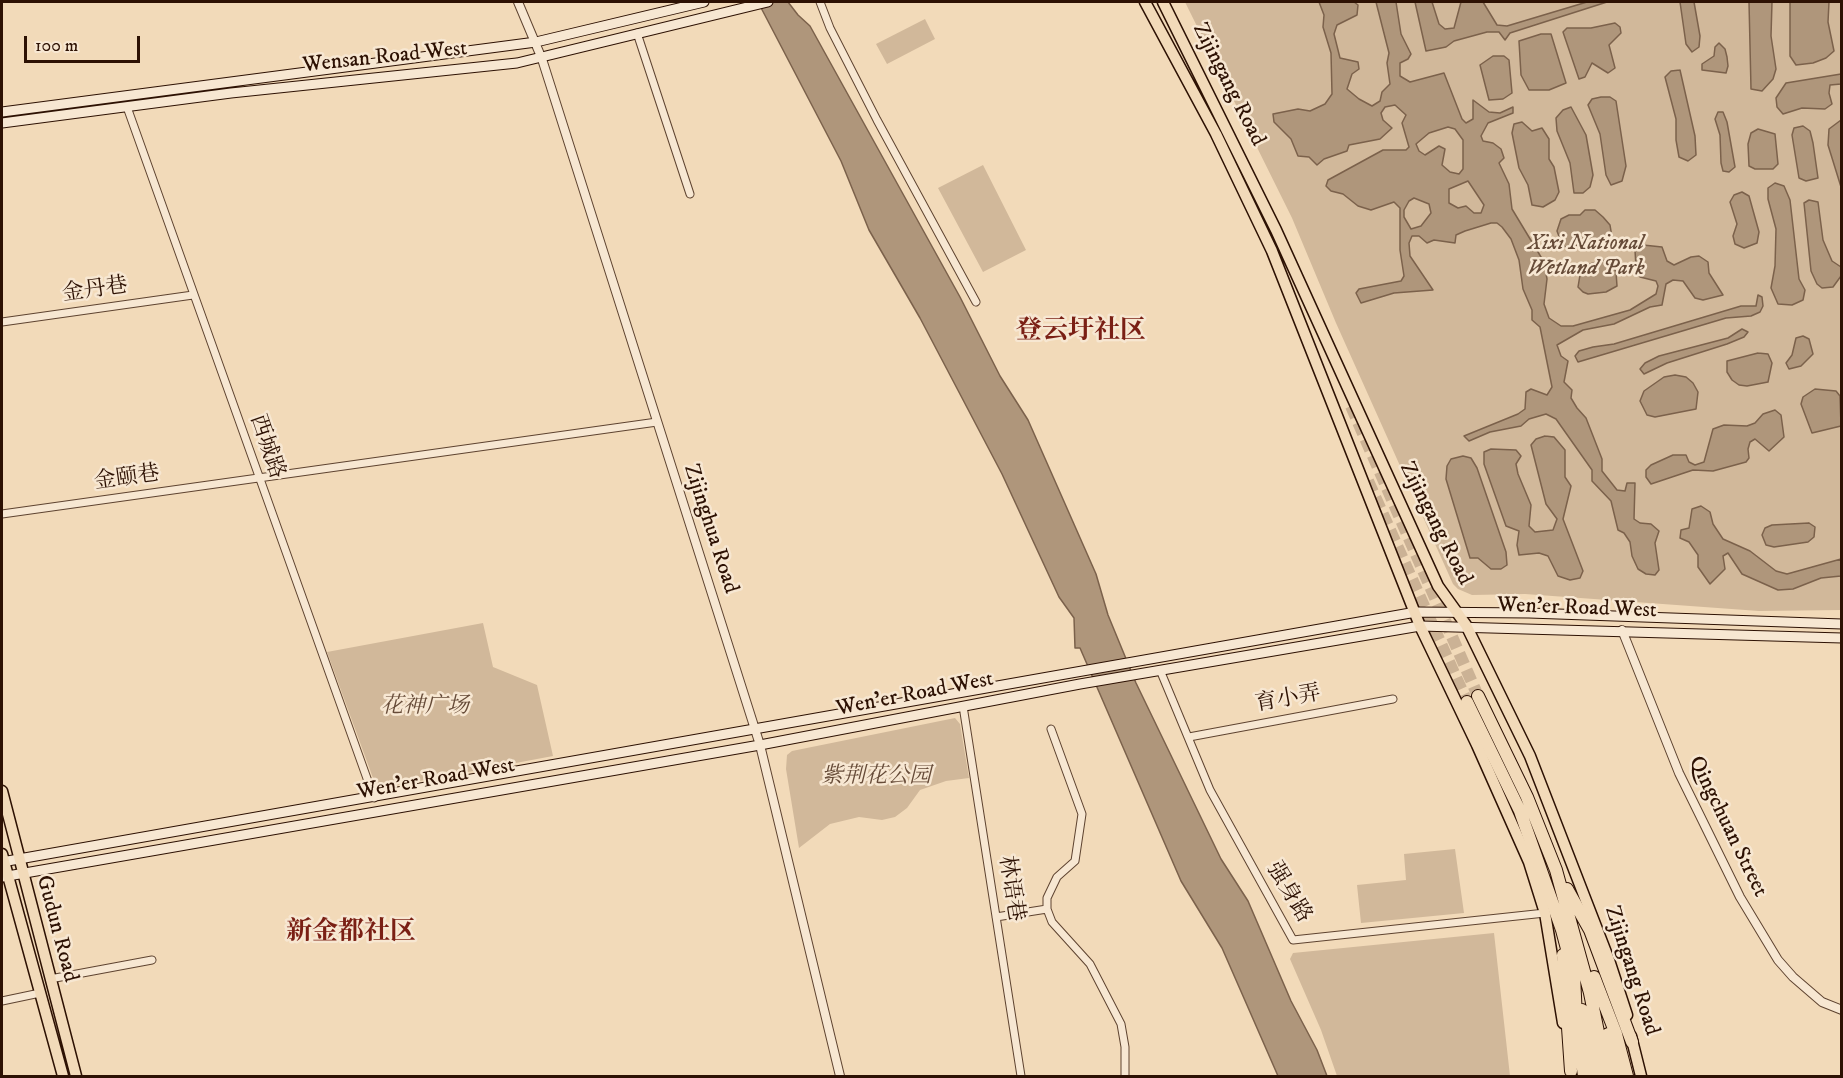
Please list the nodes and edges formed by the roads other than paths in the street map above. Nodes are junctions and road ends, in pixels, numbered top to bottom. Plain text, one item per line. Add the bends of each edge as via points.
1 (518, 2) edge
2 (704, 2) edge
3 (768, 2) edge
4 (820, 2) edge
5 (1145, 2) edge
6 (1163, 2) edge
7 (637, 33) junction
8 (536, 42) junction
9 (542, 59) junction
10 (127, 107) junction
11 (2, 112) edge
12 (2, 123) edge
13 (690, 194) dead end
14 (194, 295) junction
15 (976, 302) dead end
16 (2, 322) edge
17 (657, 422) junction
18 (258, 478) junction
19 (2, 514) edge
20 (1416, 612) junction
21 (1459, 613) junction
22 (1842, 624) edge
23 (1466, 625) junction
24 (1420, 626) junction
25 (1623, 630) junction
26 (1842, 638) edge
27 (1160, 670) junction
28 (1393, 699) dead end
29 (963, 706) junction
30 (1051, 729) dead end
31 (756, 731) junction
32 (1189, 737) junction
33 (760, 745) junction
34 (2, 791) edge
35 (374, 798) junction
36 (2, 859) edge
37 (18, 860) junction
38 (1556, 870) junction
39 (21, 874) junction
40 (5, 877) edge
41 (1047, 909) junction
42 (1545, 913) junction
43 (996, 917) junction
44 (1562, 930) junction
45 (1575, 932) junction
46 (152, 960) dead end
47 (1574, 975) junction
48 (50, 979) junction
49 (40, 993) junction
50 (2, 1001) edge
51 (1842, 1010) edge
52 (1632, 1042) junction
53 (1571, 1074) edge
54 (1617, 1075) edge
55 (63, 1077) edge
56 (76, 1077) edge
57 (840, 1077) edge
58 (1021, 1077) edge
59 (1125, 1077) edge
60 (1584, 1077) edge
61 (1595, 1077) edge
62 (1641, 1077) edge

1 - 8 street, Zijinghua Road
2 - 8 main road, Wensan Road West
3 - 7 main road, Wensan Road West
4 - 15 street via 877,120
5 - 20 main road, Zijingang Road via 1272,251
6 - 21 main road, Zijingang Road via 1276,230 1438,586
7 - 9 main road, Wensan Road West
7 - 13 street
8 - 9 street, Zijinghua Road
8 - 11 main road, Wensan Road West
9 - 10 main road, Wensan Road West
9 - 17 street, Zijinghua Road
10 - 12 main road, Wensan Road West
10 - 14 street, 西城路
14 - 16 street, 金丹巷
14 - 18 street, 西城路
17 - 18 street, 金颐巷
17 - 31 street, Zijinghua Road
18 - 19 street, 金颐巷
18 - 35 street, 西城路
20 - 21 main road, Wen'er Road West
20 - 24 main road, Zijingang Road
20 - 31 main road, Wen'er Road West
21 - 22 main road, Wen'er Road West
21 - 23 main road, Zijingang Road
23 - 24 main road, Wen'er Road West
23 - 25 main road, Wen'er Road West
23 - 52 main road, Zijingang Road via 1530,756 1620,990
24 - 27 main road, Wen'er Road West
24 - 42 main road, Zijingang Road via 1506,807
25 - 26 main road, Wen'er Road West
25 - 51 street, Qingchuan Street via 1679,773 1740,897 1778,960 1793,977 1822,1002
27 - 29 main road, Wen'er Road West
27 - 32 street, 强身路
28 - 32 street, 育小弄
29 - 33 main road, Wen'er Road West
29 - 43 street, 林语巷
30 - 41 street via 1082,814 1075,861 1056,877
31 - 33 street, Zijinghua Road
31 - 35 main road, Wen'er Road West
32 - 42 street, 强身路 via 1227,825 1293,940
33 - 39 main road, Wen'er Road West
33 - 57 street, Zijinghua Road
34 - 37 main road, Gudun Road
35 - 37 main road, Wen'er Road West
36 - 37 main road, Wen'er Road West
36 - 40 main road, Gudun Road
37 - 39 main road, Gudun Road
38 - 44 highway, Zijingang Road via 1527,797 1473,699 1520,811
38 - 45 highway, Zijingang Road
38 - 52 highway via 1590,930
39 - 40 main road, Wen'er Road West
39 - 48 main road, Gudun Road
40 - 49 main road, Gudun Road
41 - 43 street
41 - 59 street via 1052,922 1089,964 1121,1024
42 - 53 main road, Zijingang Road
43 - 58 street, 林语巷
44 - 47 highway
44 - 53 highway
45 - 54 highway, Zijingang Road
45 - 54 highway via 1616,1034
46 - 48 street
47 - 60 highway
47 - 61 highway
48 - 56 main road, Gudun Road
49 - 50 street
49 - 55 main road, Gudun Road
52 - 62 main road, Zijingang Road

